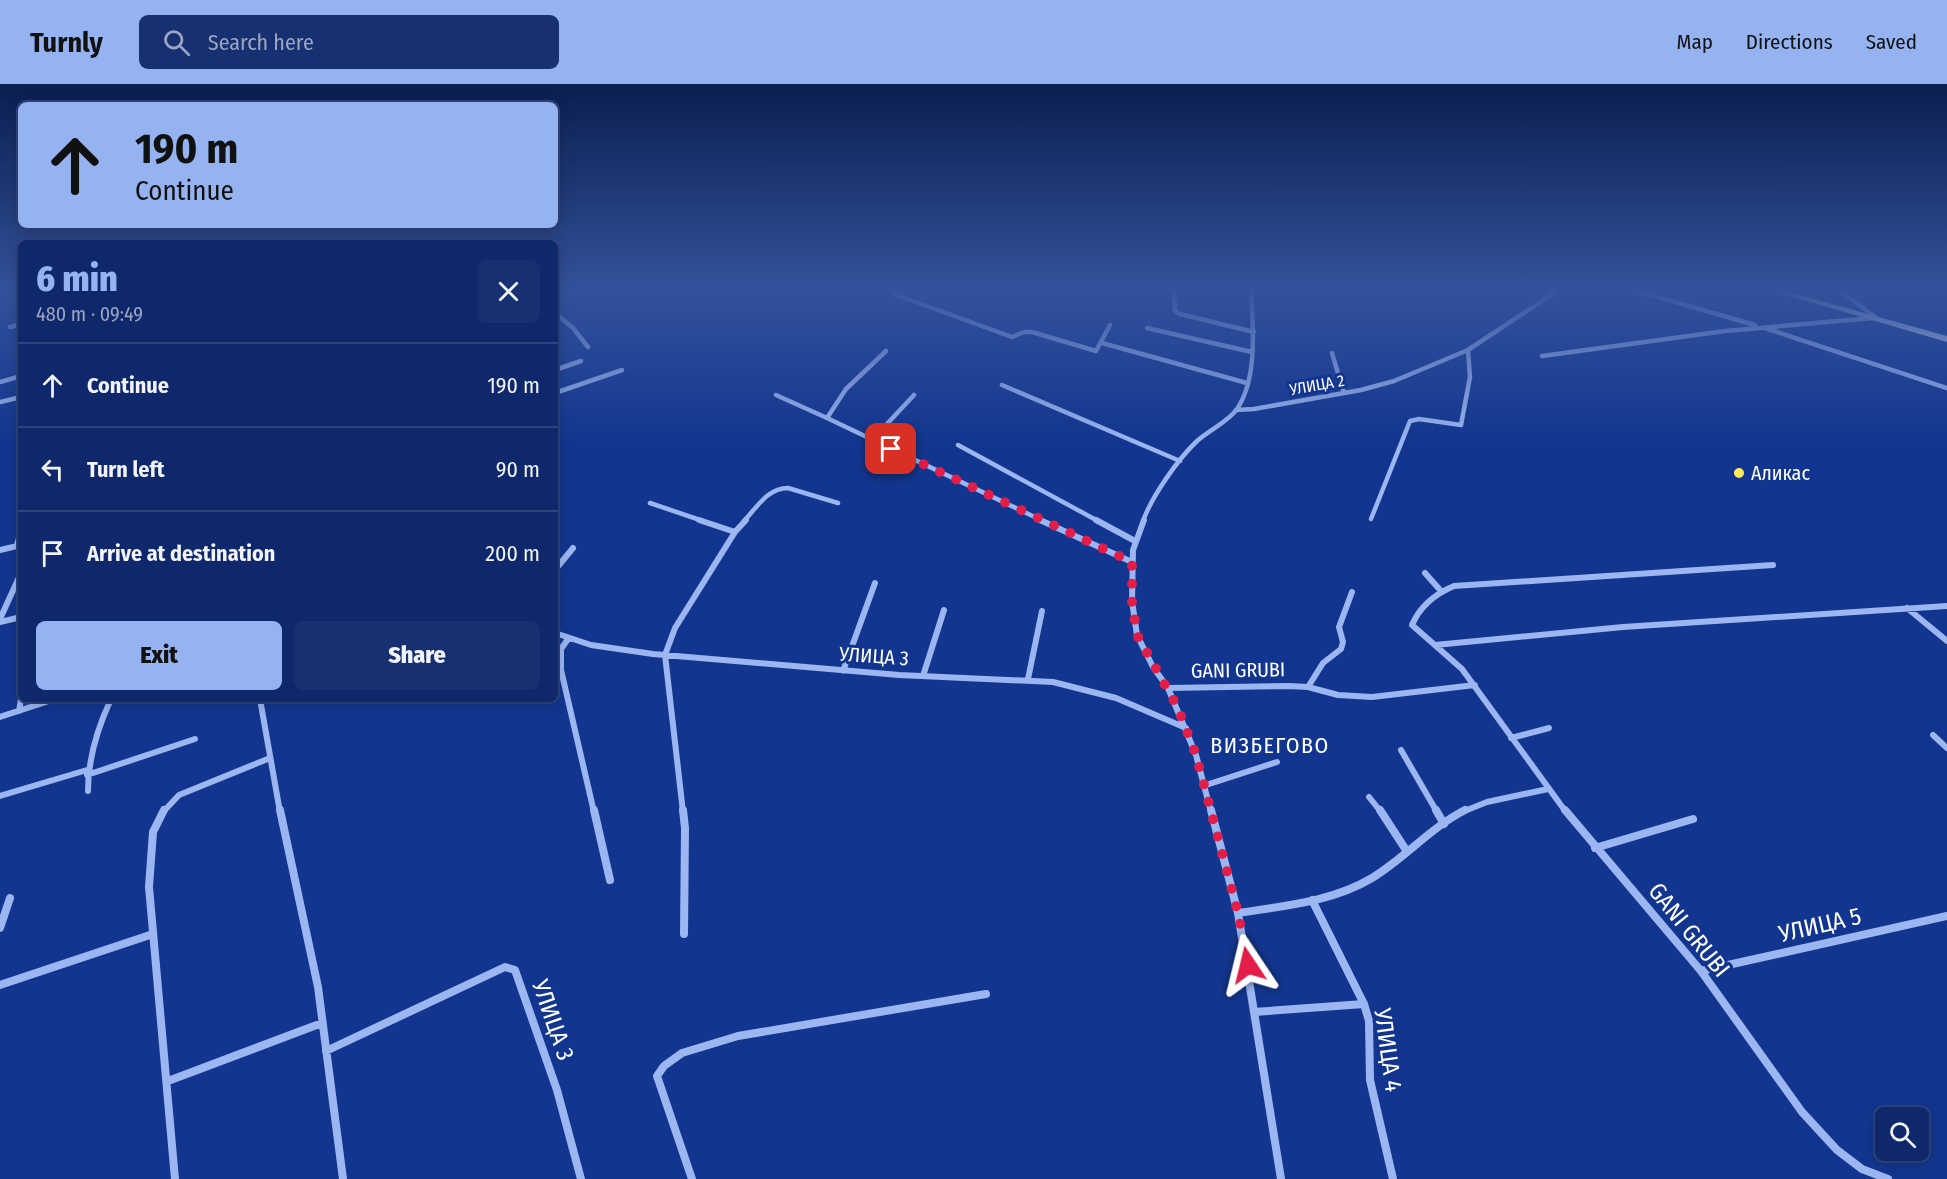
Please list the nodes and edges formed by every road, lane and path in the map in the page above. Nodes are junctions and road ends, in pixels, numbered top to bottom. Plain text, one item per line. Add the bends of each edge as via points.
1 (584, 342) edge
2 (1066, 342) edge
3 (1209, 342) edge
4 (1253, 342) edge
5 (1480, 342) edge
6 (1647, 342) edge
7 (1807, 342) edge
8 (1102, 343) joint
9 (588, 347) dead end
10 (1468, 350) junction
11 (886, 351) dead end
12 (1252, 352) junction
13 (1332, 353) dead end
14 (1542, 356) dead end
15 (581, 361) dead end
16 (558, 369) edge
17 (622, 370) dead end
18 (18, 377) edge
19 (0, 382) edge
20 (1247, 383) junction
21 (1002, 385) dead end
22 (1947, 388) edge
23 (558, 392) edge
24 (1344, 393) junction
25 (776, 395) dead end
26 (914, 395) dead end
27 (18, 397) edge
28 (0, 402) edge
29 (1236, 410) junction
30 (827, 418) junction
31 (872, 440) junction
32 (958, 446) dead end
33 (1180, 461) junction
34 (650, 503) dead end
35 (838, 503) dead end
36 (1371, 519) dead end
37 (735, 531) junction
38 (1135, 542) junction
39 (18, 545) edge
40 (573, 549) dead end
41 (0, 550) edge
42 (1132, 562) junction
43 (1773, 565) dead end
44 (558, 566) edge
45 (1425, 573) dead end
46 (18, 580) edge
47 (875, 583) dead end
48 (1440, 591) junction
49 (1352, 592) dead end
50 (1947, 606) edge
51 (1906, 608) junction
52 (944, 610) dead end
53 (1042, 611) dead end
54 (18, 617) edge
55 (0, 620) edge
56 (558, 634) edge
57 (568, 639) junction
58 (1947, 641) edge
59 (1435, 645) junction
60 (665, 654) junction
61 (843, 671) junction
62 (923, 676) junction
63 (1028, 679) junction
64 (1475, 686) junction
65 (1308, 687) junction
66 (1168, 688) junction
67 (20, 702) edge
68 (46, 702) edge
69 (110, 702) edge
70 (261, 702) edge
71 (19, 711) junction
72 (0, 717) edge
73 (1186, 728) junction
74 (1549, 729) dead end
75 (1933, 735) dead end
76 (1511, 738) junction
77 (195, 739) dead end
78 (1947, 748) edge
79 (1401, 750) dead end
80 (270, 758) junction
81 (1277, 762) dead end
82 (87, 773) junction
83 (1203, 786) junction
84 (1548, 789) junction
85 (88, 791) dead end
86 (0, 796) edge
87 (1369, 797) dead end
88 (1694, 819) dead end
89 (1444, 824) junction
90 (1595, 848) junction
91 (1406, 850) junction
92 (610, 880) dead end
93 (10, 898) dead end
94 (1312, 900) junction
95 (1238, 913) junction
96 (1947, 916) edge
97 (0, 928) edge
98 (153, 934) junction
99 (684, 934) dead end
100 (1701, 971) junction
101 (0, 985) edge
102 (986, 994) dead end
103 (1364, 1004) junction
104 (1254, 1012) junction
105 (322, 1023) junction
106 (326, 1051) junction
107 (168, 1081) junction
108 (175, 1179) edge
109 (344, 1179) edge
110 (581, 1179) edge
111 (692, 1179) edge
112 (1281, 1179) edge
113 (1393, 1179) edge
114 (1888, 1179) edge

1 - 9 street
2 - 8 street via 1096,351
3 - 12 street
4 - 12 street
5 - 10 street, УЛИЦА 2
6 - 14 street
7 - 22 street
8 - 20 street
10 - 24 street, УЛИЦА 2 via 1394,381
10 - 36 street via 1470,376 1461,425 1410,421
11 - 30 street via 846,389
12 - 20 street
13 - 24 street
15 - 16 street
17 - 23 street
18 - 19 street
20 - 29 street
21 - 33 street
24 - 29 street, УЛИЦА 2
25 - 30 street
26 - 31 street
27 - 28 street
29 - 33 street via 1206,433
30 - 31 street
31 - 42 street
32 - 38 street
33 - 38 street via 1146,511
34 - 37 street
35 - 37 street via 780,488 768,494
37 - 60 street via 675,628
38 - 42 street
39 - 41 street
40 - 44 street
42 - 66 street via 1137,635
43 - 48 street via 1465,585
45 - 48 street
46 - 55 street
47 - 61 street
48 - 59 street, GANI GRUBI via 1421,609 1412,625
49 - 65 street, GANI GRUBI via 1340,627 1341,649 1323,663
50 - 51 street
51 - 58 street
51 - 59 street via 1623,627
52 - 62 street
53 - 63 street
54 - 55 street
56 - 57 street, УЛИЦА 3
57 - 60 street, УЛИЦА 3
57 - 92 street via 561,649 561,670
59 - 64 street, GANI GRUBI
60 - 61 street, УЛИЦА 3
60 - 99 street via 685,828
61 - 62 street, УЛИЦА 3
62 - 63 street, УЛИЦА 3
63 - 73 street, УЛИЦА 3 via 1098,691
64 - 65 street, GANI GRUBI via 1372,697
64 - 76 street, GANI GRUBI
65 - 66 street, GANI GRUBI
66 - 73 street
67 - 71 street
68 - 71 street
69 - 82 street via 97,729
70 - 80 street
71 - 72 street
73 - 83 street
74 - 76 street
75 - 78 street
76 - 84 street, GANI GRUBI
77 - 82 street
79 - 89 street
80 - 98 street via 180,795 159,818 151,851
80 - 105 street via 318,987
81 - 83 street
82 - 85 street
82 - 86 street
83 - 95 street
84 - 89 street via 1467,809
84 - 90 street, GANI GRUBI
87 - 91 street
88 - 90 street
89 - 91 street
90 - 100 street, GANI GRUBI
91 - 94 street via 1380,874 1356,887
93 - 97 street
94 - 95 street
94 - 103 street, УЛИЦА 4
95 - 104 street
96 - 100 street, УЛИЦА 5
98 - 101 street
98 - 107 street
100 - 114 street, GANI GRUBI via 1809,1120 1837,1150 1862,1169
102 - 111 street via 738,1036 682,1053 657,1076
103 - 104 street
103 - 113 street, УЛИЦА 4 via 1369,1021 1370,1080
104 - 112 street
105 - 106 street
105 - 107 street
106 - 109 street
106 - 110 street, УЛИЦА 3 via 505,966 515,970
107 - 108 street

